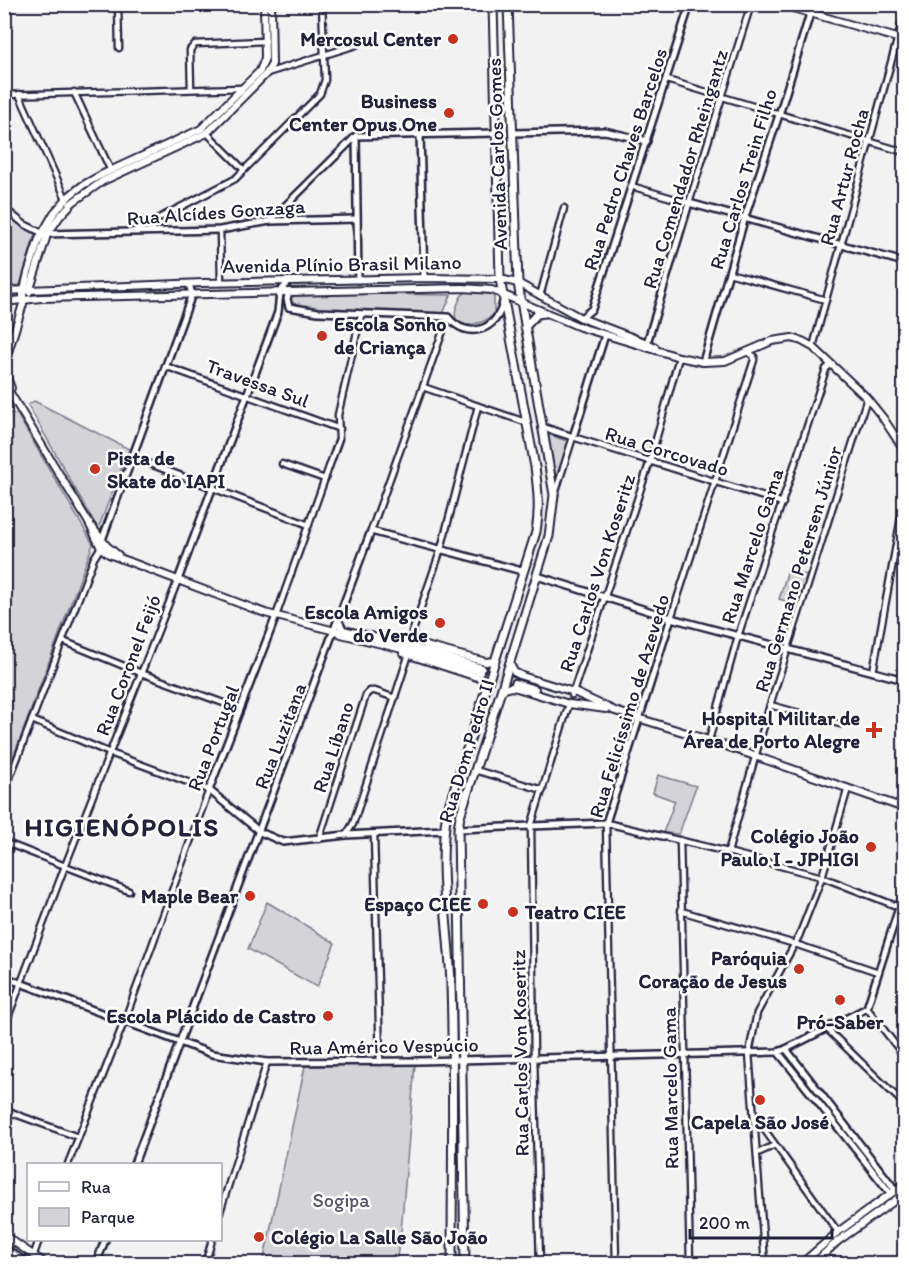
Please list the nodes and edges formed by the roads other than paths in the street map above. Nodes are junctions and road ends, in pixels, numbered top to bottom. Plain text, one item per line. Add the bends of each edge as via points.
1 (118, 4) edge
2 (264, 4) edge
3 (271, 4) edge
4 (322, 4) edge
5 (493, 4) edge
6 (508, 4) edge
7 (690, 4) edge
8 (751, 4) edge
9 (779, 4) edge
10 (813, 4) edge
11 (810, 13) junction
12 (904, 15) edge
13 (901, 39) edge
14 (268, 40) junction
15 (356, 45) dead end
16 (119, 48) dead end
17 (323, 56) junction
18 (266, 74) junction
19 (667, 80) junction
20 (242, 88) junction
21 (191, 89) junction
22 (74, 92) junction
23 (4, 94) edge
24 (19, 94) junction
25 (722, 98) junction
26 (779, 115) junction
27 (204, 131) junction
28 (495, 133) junction
29 (513, 133) junction
30 (420, 135) junction
31 (356, 136) junction
32 (647, 141) junction
33 (869, 142) junction
34 (904, 152) edge
35 (244, 170) junction
36 (112, 173) junction
37 (631, 186) junction
38 (68, 202) junction
39 (688, 203) junction
40 (4, 208) edge
41 (564, 208) dead end
42 (745, 218) junction
43 (357, 219) junction
44 (270, 222) junction
45 (220, 230) junction
46 (131, 233) junction
47 (44, 234) junction
48 (841, 244) junction
49 (904, 262) edge
50 (729, 273) junction
51 (424, 279) junction
52 (500, 279) junction
53 (358, 280) junction
54 (289, 281) junction
55 (221, 283) junction
56 (189, 284) junction
57 (518, 284) junction
58 (28, 289) junction
59 (4, 291) edge
60 (280, 292) junction
61 (289, 292) junction
62 (192, 294) junction
63 (540, 296) junction
64 (503, 298) junction
65 (24, 300) junction
66 (826, 300) junction
67 (4, 302) edge
68 (521, 302) junction
69 (289, 307) junction
70 (278, 312) junction
71 (545, 313) junction
72 (361, 315) junction
73 (448, 317) junction
74 (581, 318) junction
75 (525, 327) junction
76 (605, 335) junction
77 (647, 343) junction
78 (813, 347) junction
79 (663, 352) junction
80 (749, 353) junction
81 (679, 357) junction
82 (703, 362) junction
83 (831, 364) junction
84 (4, 365) edge
85 (165, 366) junction
86 (4, 370) edge
87 (4, 383) edge
88 (423, 387) junction
89 (247, 396) junction
90 (4, 397) edge
91 (867, 398) junction
92 (15, 400) junction
93 (478, 406) junction
94 (525, 422) junction
95 (904, 422) edge
96 (542, 428) junction
97 (340, 429) junction
98 (573, 437) junction
99 (899, 441) junction
100 (904, 450) edge
101 (132, 457) junction
102 (650, 461) junction
103 (282, 464) dead end
104 (325, 479) junction
105 (716, 481) junction
106 (212, 488) junction
107 (554, 495) junction
108 (904, 501) edge
109 (783, 503) junction
110 (89, 523) junction
111 (309, 525) junction
112 (371, 531) junction
113 (102, 540) junction
114 (101, 548) junction
115 (441, 549) junction
116 (126, 560) junction
117 (522, 571) junction
118 (537, 576) junction
119 (178, 580) junction
120 (606, 598) junction
121 (276, 616) junction
122 (671, 618) junction
123 (339, 622) junction
124 (343, 630) junction
125 (335, 631) junction
126 (738, 636) junction
127 (63, 641) junction
128 (409, 648) junction
129 (789, 649) junction
130 (494, 662) junction
131 (510, 663) junction
132 (481, 670) tunnel mouth
133 (873, 672) junction
134 (141, 674) junction
135 (904, 680) edge
136 (487, 686) junction
137 (501, 691) junction
138 (573, 693) junction
139 (395, 698) junction
140 (569, 704) junction
141 (593, 705) junction
142 (770, 705) junction
143 (240, 709) junction
144 (639, 718) junction
145 (32, 720) junction
146 (840, 724) dead end
147 (709, 740) junction
148 (110, 753) junction
149 (755, 756) junction
150 (475, 770) junction
151 (848, 788) junction
152 (209, 790) junction
153 (543, 790) junction
154 (4, 793) edge
155 (904, 808) edge
156 (606, 823) junction
157 (353, 824) junction
158 (531, 826) junction
159 (458, 829) junction
160 (444, 830) junction
161 (260, 832) junction
162 (360, 834) junction
163 (374, 834) junction
164 (346, 835) junction
165 (319, 839) junction
166 (680, 840) junction
167 (4, 842) edge
168 (728, 852) junction
169 (65, 866) junction
170 (822, 878) junction
171 (129, 891) dead end
172 (904, 892) edge
173 (899, 907) junction
174 (681, 911) junction
175 (795, 944) junction
176 (878, 972) junction
177 (4, 977) edge
178 (21, 983) junction
179 (867, 1008) junction
180 (124, 1022) junction
181 (4, 1028) edge
182 (826, 1028) junction
183 (181, 1043) junction
184 (786, 1049) junction
185 (778, 1052) junction
186 (749, 1053) junction
187 (684, 1054) junction
188 (904, 1056) edge
189 (612, 1057) junction
190 (534, 1058) junction
191 (453, 1060) junction
192 (462, 1060) junction
193 (267, 1062) junction
194 (380, 1062) junction
195 (804, 1074) junction
196 (799, 1078) junction
197 (816, 1095) junction
198 (904, 1104) edge
199 (4, 1110) edge
200 (754, 1116) junction
201 (78, 1137) junction
202 (775, 1145) junction
203 (758, 1153) junction
204 (68, 1163) edge
205 (134, 1163) edge
206 (904, 1184) edge
207 (893, 1192) junction
208 (901, 1198) edge
209 (222, 1206) edge
210 (904, 1209) edge
211 (838, 1232) junction
212 (4, 1235) edge
213 (38, 1241) edge
214 (104, 1241) edge
215 (211, 1241) edge
216 (4, 1248) edge
217 (34, 1254) junction
218 (823, 1254) junction
219 (28, 1263) edge
220 (46, 1263) edge
221 (96, 1263) edge
222 (205, 1263) edge
223 (452, 1263) edge
224 (465, 1263) edge
225 (540, 1263) edge
226 (616, 1263) edge
227 (690, 1263) edge
228 (765, 1263) edge
229 (801, 1263) edge
230 (813, 1263) edge
231 (834, 1263) edge

1 - 16 street
2 - 14 main road
3 - 14 main road
4 - 17 street
5 - 28 main road, Avenida Carlos Gomes
6 - 29 main road, Avenida Carlos Gomes
7 - 19 street, Rua Pedro Chaves Barcelos
8 - 25 street, Rua Comendador Rheingantz
9 - 11 main road
10 - 11 street, Rua Carlos Trein Filho
11 - 13 main road
11 - 26 street, Rua Carlos Trein Filho
12 - 13 street, Rua Artur Rocha
13 - 33 street, Rua Artur Rocha
14 - 18 main road via 272,64
14 - 20 main road via 263,65
14 - 21 street via 191,46
15 - 17 street
17 - 18 street
17 - 35 street via 325,80 320,94
18 - 27 main road
19 - 25 street
19 - 32 street, Rua Pedro Chaves Barcelos
20 - 21 street
20 - 27 main road
21 - 22 street
22 - 24 street
22 - 36 street
23 - 24 street
24 - 38 street
25 - 26 street
25 - 39 street, Rua Comendador Rheingantz
26 - 33 street
26 - 42 street, Rua Carlos Trein Filho
27 - 35 street
27 - 36 main road
28 - 30 street
28 - 52 main road, Avenida Carlos Gomes
29 - 32 street via 605,131
29 - 57 main road, Avenida Carlos Gomes
30 - 31 street
30 - 51 street
31 - 43 street
31 - 44 street
32 - 37 street, Rua Pedro Chaves Barcelos
33 - 34 street
33 - 48 street, Rua Artur Rocha
35 - 46 street via 235,179
36 - 38 main road via 83,185
37 - 39 street
37 - 74 street, Rua Pedro Chaves Barcelos via 592,309
38 - 47 main road via 54,213
39 - 42 street
39 - 77 street, Rua Comendador Rheingantz
40 - 47 street
41 - 63 street
42 - 48 street
42 - 50 street, Rua Carlos Trein Filho
43 - 44 street, Rua Alcídes Gonzaga
43 - 53 street
44 - 45 street, Rua Alcídes Gonzaga
45 - 46 street, Rua Alcídes Gonzaga
45 - 55 street
46 - 47 street, Rua Alcídes Gonzaga
47 - 58 main road via 32,258
48 - 49 street
48 - 66 street, Rua Artur Rocha
50 - 66 street
50 - 82 street, Rua Carlos Trein Filho
51 - 52 main road, Avenida Plínio Brasil Milano
51 - 53 main road, Avenida Plínio Brasil Milano
52 - 57 main road, Avenida Plínio Brasil Milano
52 - 64 main road, Avenida Carlos Gomes
53 - 54 main road, Avenida Plínio Brasil Milano
54 - 55 main road, Avenida Plínio Brasil Milano
54 - 60 street
55 - 56 main road, Avenida Plínio Brasil Milano
56 - 58 main road, Avenida Plínio Brasil Milano
56 - 62 street
57 - 63 main road, Avenida Plínio Brasil Milano
57 - 68 main road, Avenida Carlos Gomes
58 - 59 main road, Avenida Plínio Brasil Milano
58 - 65 main road
60 - 61 main road, Avenida Plínio Brasil Milano
60 - 62 main road, Avenida Plínio Brasil Milano
60 - 70 street, Rua Coronel Feijó
61 - 64 main road, Avenida Plínio Brasil Milano via 463,288 492,290
61 - 69 street
62 - 65 main road, Avenida Plínio Brasil Milano
62 - 85 street
63 - 74 main road, Avenida Plínio Brasil Milano
64 - 68 main road, Avenida Plínio Brasil Milano
64 - 73 street via 501,313 486,327 465,330
64 - 94 main road, Avenida Carlos Gomes
65 - 67 main road, Avenida Plínio Brasil Milano
65 - 84 main road
66 - 78 street, Rua Artur Rocha
68 - 71 main road, Avenida Plínio Brasil Milano
68 - 75 main road, Avenida Carlos Gomes
69 - 70 street
69 - 72 street
70 - 89 street, Rua Coronel Feijó
71 - 75 main road via 537,314
71 - 76 main road, Avenida Plínio Brasil Milano
72 - 73 street
72 - 97 street, Rua Portugal via 338,415
73 - 88 street, Rua Luzitana
74 - 77 main road, Avenida Plínio Brasil Milano
75 - 96 main road, Avenida Carlos Gomes
76 - 79 main road, Avenida Plínio Brasil Milano
76 - 98 street, Rua Dom Pedro II
77 - 79 main road, Avenida Plínio Brasil Milano
78 - 80 main road, Avenida Plínio Brasil Milano via 792,338 772,341
78 - 83 main road, Avenida Plínio Brasil Milano
79 - 81 main road, Avenida Plínio Brasil Milano
80 - 82 main road, Avenida Plínio Brasil Milano via 725,361
80 - 105 street, Rua Felicíssimo de Azevedo via 754,360
81 - 82 main road, Avenida Plínio Brasil Milano
81 - 102 street, Rua Carlos Von Koseritz
83 - 91 main road, Avenida Plínio Brasil Milano
83 - 109 street, Rua Marcelo Gama via 826,369
85 - 89 street, Travessa Sul
85 - 101 street
86 - 92 main road
87 - 92 main road
88 - 93 street
88 - 112 street, Rua Luzitana
89 - 97 street, Travessa Sul
89 - 106 street, Rua Coronel Feijó
90 - 92 main road
91 - 99 main road, Avenida Plínio Brasil Milano
91 - 129 street, Rua Germano Petersen Júnior
92 - 110 main road
93 - 94 street
93 - 115 street
94 - 117 main road, Rua Dom Pedro II via 539,498 536,532
95 - 99 street
96 - 98 street, Rua Corcovado
96 - 107 main road, Avenida Carlos Gomes
97 - 104 street, Rua Portugal
98 - 102 street, Rua Corcovado
98 - 107 street, Rua Dom Pedro II
99 - 100 main road, Avenida Plínio Brasil Milano
101 - 106 street
101 - 113 street
102 - 105 street, Rua Corcovado
102 - 120 street, Rua Carlos Von Koseritz
103 - 104 street
104 - 111 street, Rua Portugal
105 - 109 street, Rua Corcovado
105 - 122 street, Rua Felicíssimo de Azevedo
106 - 111 street
106 - 119 street, Rua Coronel Feijó
107 - 118 main road, Rua Dom Pedro II via 549,536
108 - 133 street
109 - 126 street, Rua Marcelo Gama
110 - 113 main road
110 - 114 main road
111 - 121 street, Rua Portugal
112 - 115 street
112 - 123 street, Rua Luzitana
113 - 114 street
113 - 116 main road
114 - 116 main road
114 - 127 street
115 - 117 street
115 - 128 street
116 - 119 main road
117 - 130 main road, Rua Dom Pedro II
118 - 120 street
118 - 131 main road, Rua Dom Pedro II
119 - 121 main road
119 - 134 street, Rua Coronel Feijó
120 - 122 street
120 - 138 street, Rua Carlos Von Koseritz
121 - 125 main road
121 - 143 street, Rua Portugal
122 - 126 street
122 - 144 street, Rua Felicíssimo de Azevedo
123 - 124 main road
123 - 125 street, Rua Luzitana
124 - 125 main road
124 - 128 main road
125 - 128 main road
125 - 161 street, Rua Luzitana
126 - 129 street
126 - 147 street, Rua Marcelo Gama
127 - 134 street
127 - 145 street
128 - 130 main road
128 - 132 main road
128 - 136 main road via 480,678
128 - 139 street
129 - 133 street
129 - 142 street, Rua Germano Petersen Júnior
130 - 136 main road, Rua Dom Pedro II
131 - 137 main road, Rua Dom Pedro II
131 - 138 main road via 514,672 522,676
133 - 135 street
134 - 143 street
134 - 148 street, Rua Coronel Feijó
136 - 160 main road, Rua Dom Pedro II
137 - 140 main road via 517,688
137 - 150 main road, Rua Dom Pedro II
138 - 141 main road
138 - 141 main road via 516,681
139 - 157 street
139 - 165 street, Rua Líbano via 375,691 366,694
140 - 141 main road
140 - 153 street, Rua Carlos Von Koseritz
141 - 144 main road
142 - 146 street
142 - 149 street, Rua Germano Petersen Júnior
143 - 152 street, Rua Portugal
144 - 147 main road
144 - 156 street, Rua Felicíssimo de Azevedo
145 - 148 street
145 - 154 street
147 - 149 main road
148 - 152 street
148 - 169 street, Rua Coronel Feijó
149 - 151 main road
149 - 168 street, Rua Germano Petersen Júnior
150 - 153 street
150 - 159 main road, Rua Dom Pedro II
151 - 155 main road
151 - 170 street
152 - 161 street
152 - 180 street, Rua Portugal
153 - 158 street, Rua Carlos Von Koseritz
156 - 158 street
156 - 166 street
156 - 189 street, Rua Felicíssimo de Azevedo
157 - 162 street
157 - 164 street
158 - 159 street
158 - 190 street, Rua Carlos Von Koseritz
159 - 192 main road, Rua Dom Pedro II
160 - 163 street
160 - 191 main road, Rua Dom Pedro II
161 - 165 street via 283,842
161 - 183 street, Rua Luzitana
162 - 163 street
162 - 164 street
163 - 194 street
164 - 165 street
166 - 168 street
166 - 174 street, Rua Marcelo Gama
167 - 169 street
168 - 170 street
169 - 171 street
169 - 178 street, Rua Coronel Feijó
170 - 173 street
170 - 175 street
172 - 173 street
173 - 176 street
174 - 175 street
174 - 187 street, Rua Marcelo Gama
175 - 176 street
175 - 186 street via 757,1013
176 - 179 street
177 - 178 street, Rua Américo Vespúcio
178 - 180 street, Rua Américo Vespúcio
178 - 181 street, Rua Coronel Feijó
179 - 182 street, Rua Américo Vespúcio
179 - 188 street
180 - 183 street, Rua Américo Vespúcio
180 - 201 street, Rua Portugal
182 - 184 street, Rua Américo Vespúcio
182 - 198 street
183 - 193 street, Rua Américo Vespúcio via 212,1054
183 - 205 street, Rua Luzitana
184 - 185 street, Rua Américo Vespúcio
184 - 195 street
185 - 186 street, Rua Américo Vespúcio
185 - 196 street
186 - 187 street, Rua Américo Vespúcio
186 - 200 street
187 - 189 street, Rua Américo Vespúcio
187 - 227 street, Rua Marcelo Gama
189 - 190 street, Rua Américo Vespúcio
189 - 226 street, Rua Felicíssimo de Azevedo
190 - 192 street, Rua Américo Vespúcio
190 - 225 street, Rua Carlos Von Koseritz
191 - 192 street, Rua Américo Vespúcio
191 - 194 street, Rua Américo Vespúcio
191 - 223 main road, Rua Dom Pedro II
192 - 224 main road, Rua Dom Pedro II
193 - 194 street, Rua Américo Vespúcio
193 - 209 street
195 - 196 street
195 - 197 street
196 - 197 street
197 - 207 street
199 - 201 street
200 - 202 street
200 - 203 street
201 - 204 street, Rua Portugal
202 - 203 street
202 - 211 street
203 - 228 street
206 - 207 main road
207 - 208 street
207 - 211 main road
208 - 210 street
208 - 218 main road
211 - 229 main road
212 - 217 main road
213 - 217 street
214 - 221 street
215 - 222 street
216 - 219 main road
217 - 220 main road
218 - 230 main road
218 - 231 street

